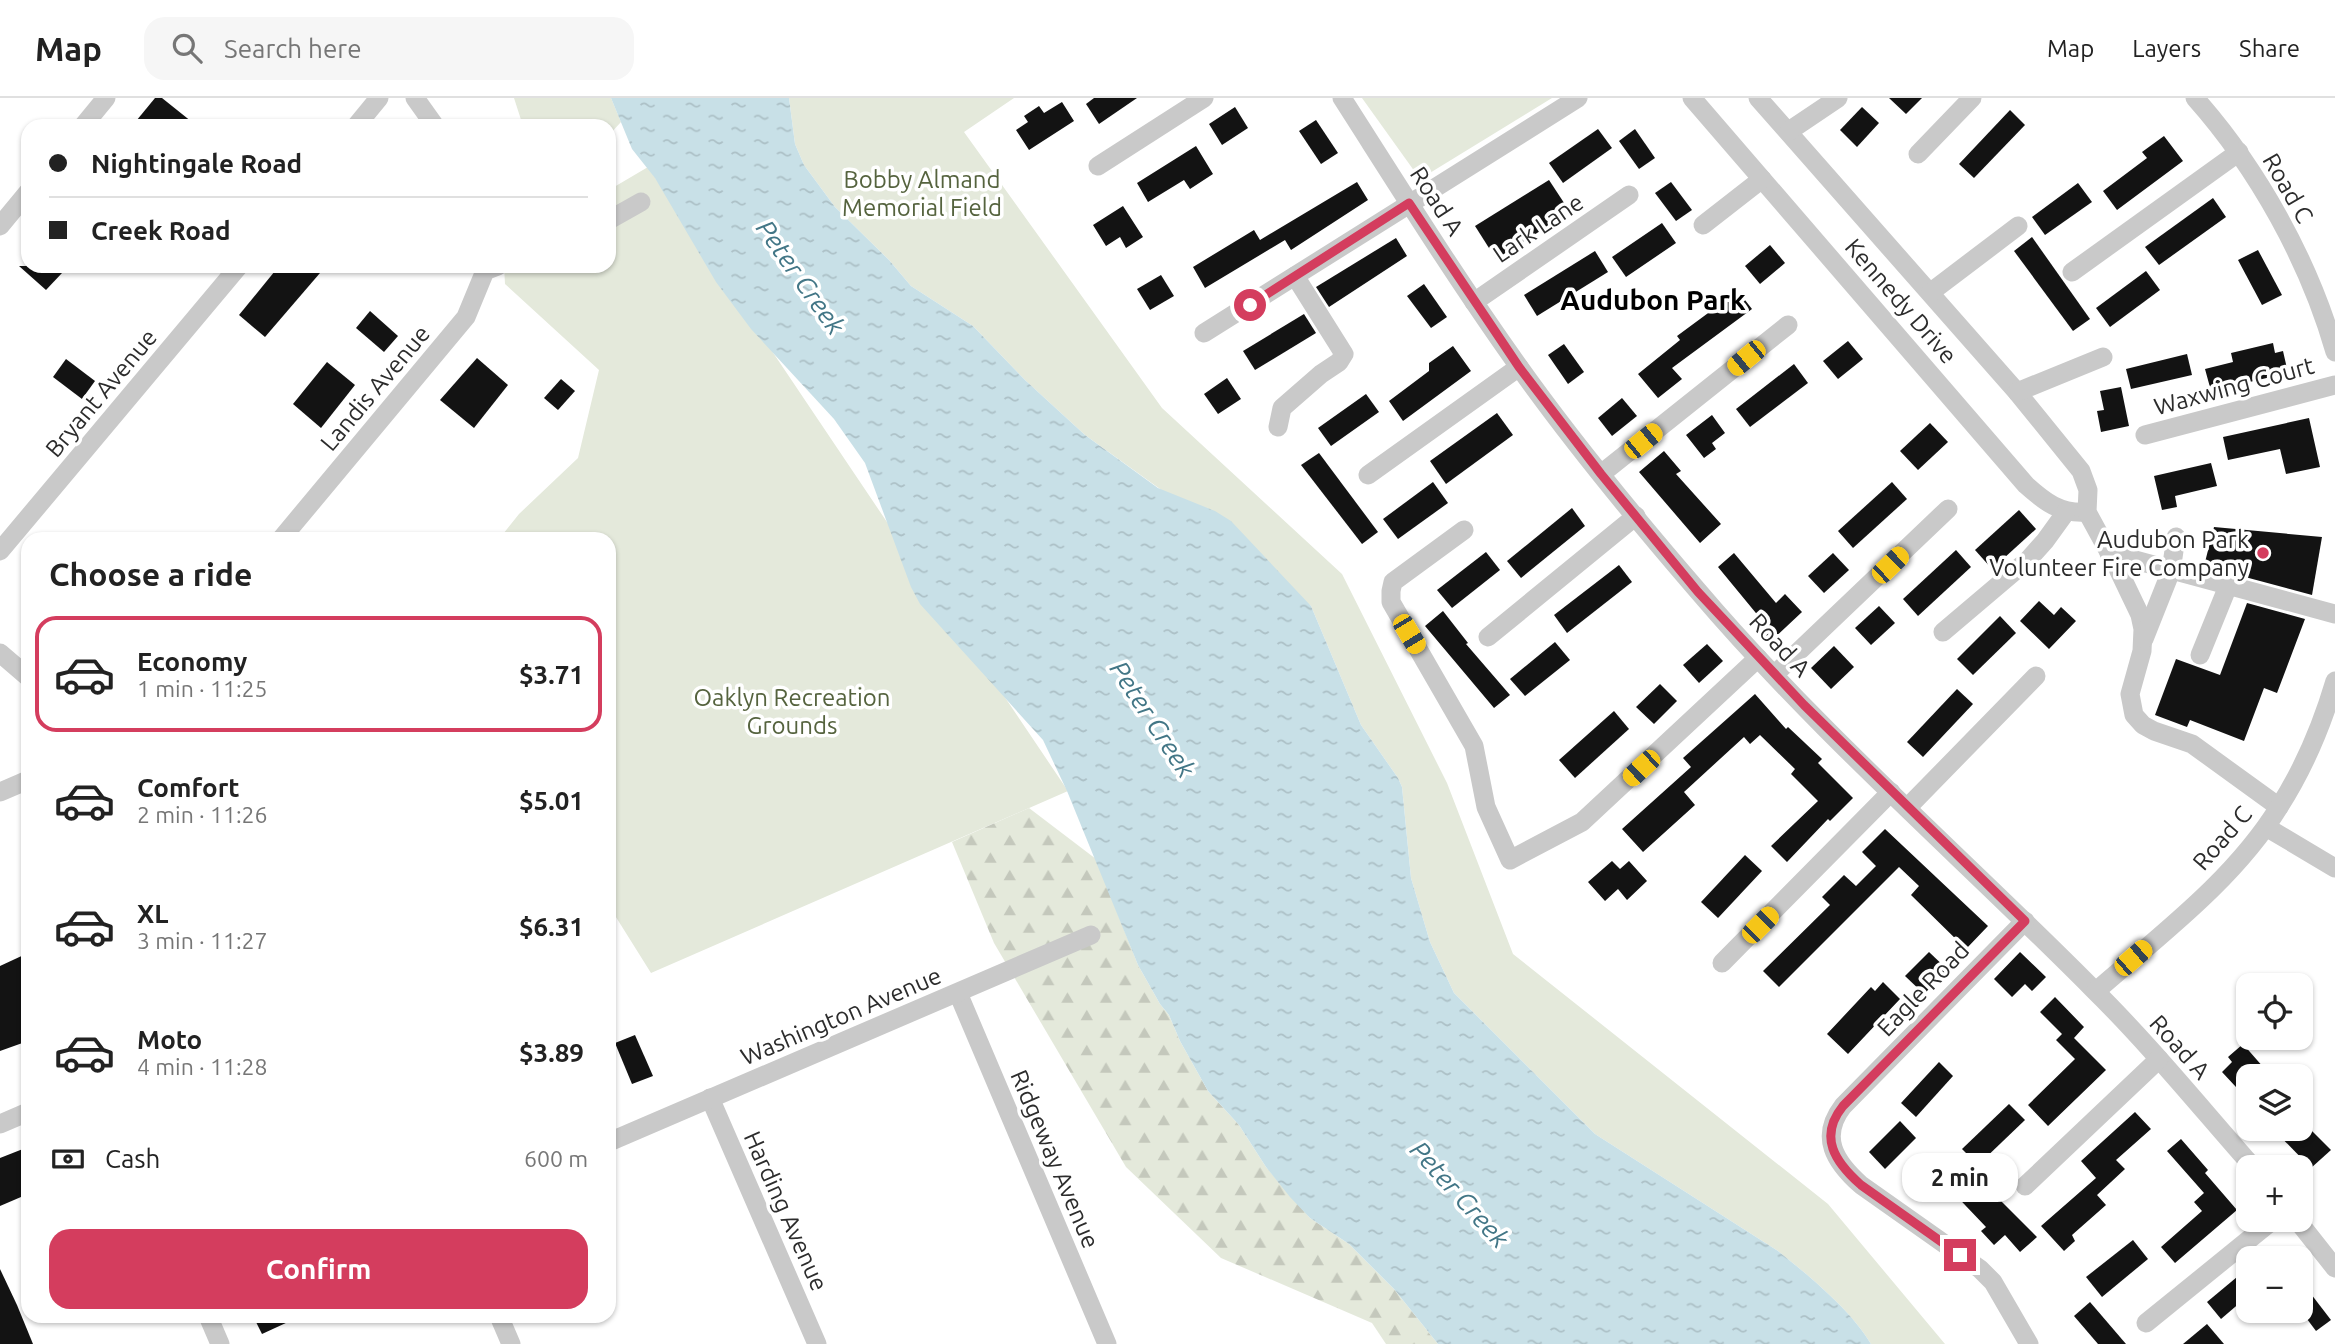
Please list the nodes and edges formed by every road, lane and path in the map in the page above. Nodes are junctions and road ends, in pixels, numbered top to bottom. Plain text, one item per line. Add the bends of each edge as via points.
1 (106, 98) edge
2 (380, 98) edge
3 (415, 98) edge
4 (1205, 98) edge
5 (1342, 98) edge
6 (1578, 98) edge
7 (1692, 98) edge
8 (1758, 98) edge
9 (1838, 98) edge
10 (1972, 98) edge
11 (2195, 98) edge
12 (89, 119) edge
13 (362, 119) edge
14 (430, 119) edge
15 (1789, 131) junction
16 (2239, 152) junction
17 (1918, 154) dead end
18 (1098, 166) dead end
19 (1762, 179) junction
20 (1629, 195) dead end
21 (21, 200) edge
22 (641, 202) dead end
23 (1409, 203) junction
24 (616, 216) edge
25 (1703, 225) dead end
26 (0, 226) edge
27 (2018, 226) dead end
28 (2072, 272) dead end
29 (233, 273) edge
30 (487, 273) edge
31 (1295, 276) junction
32 (1931, 292) junction
33 (1474, 302) junction
34 (1788, 325) dead end
35 (2332, 330) edge
36 (1204, 334) dead end
37 (2335, 352) edge
38 (2103, 357) dead end
39 (1519, 367) junction
40 (2335, 385) edge
41 (2017, 392) junction
42 (1278, 427) dead end
43 (2145, 435) dead end
44 (1601, 474) junction
45 (1368, 475) dead end
46 (1948, 509) dead end
47 (2066, 512) junction
48 (2087, 512) junction
49 (1636, 516) junction
50 (1464, 530) dead end
51 (287, 532) edge
52 (2176, 537) dead end
53 (0, 551) edge
54 (2109, 553) junction
55 (2171, 571) junction
56 (2228, 586) junction
57 (2335, 614) edge
58 (1943, 632) dead end
59 (1488, 637) dead end
60 (2144, 639) junction
61 (0, 653) edge
62 (2200, 655) dead end
63 (1758, 658) junction
64 (21, 671) edge
65 (1774, 675) junction
66 (2036, 676) dead end
67 (2335, 681) edge
68 (21, 783) edge
69 (0, 792) edge
70 (1891, 792) junction
71 (1907, 807) junction
72 (2279, 807) junction
73 (2266, 827) junction
74 (2335, 868) edge
75 (2025, 921) junction
76 (1091, 935) dead end
77 (1722, 963) dead end
78 (2096, 991) junction
79 (958, 993) junction
80 (2159, 1059) junction
81 (710, 1098) junction
82 (21, 1115) edge
83 (0, 1124) edge
84 (616, 1139) edge
85 (2243, 1155) edge
86 (2025, 1186) dead end
87 (2258, 1232) edge
88 (2306, 1232) edge
89 (2335, 1268) edge
90 (211, 1323) edge
91 (502, 1323) edge
92 (2146, 1323) dead end
93 (220, 1344) edge
94 (511, 1344) edge
95 (817, 1344) edge
96 (1107, 1344) edge
97 (2029, 1344) edge

1 - 12 street
2 - 13 street
3 - 14 street
4 - 18 street
5 - 23 street, Road A
6 - 23 street
7 - 19 street, Kennedy Drive
8 - 15 street, Kennedy Drive
9 - 15 street
10 - 17 street
11 - 16 street, Road C
15 - 32 street, Kennedy Drive
16 - 28 street
16 - 35 street, Road C via 2269,200
19 - 25 street
19 - 47 street, Kennedy Drive via 2026,485
20 - 33 street, Lark Lane
21 - 26 street
22 - 24 street
23 - 31 street
23 - 33 street, Road A
27 - 32 street
29 - 53 street, Bryant Avenue
30 - 51 street, Landis Avenue via 466,317
31 - 36 street
31 - 42 street via 1344,354 1282,408
32 - 41 street, Kennedy Drive
33 - 39 street, Road A
34 - 44 street
35 - 37 street, Road C
38 - 41 street
39 - 44 street, Road A
39 - 45 street
40 - 43 street, Waxwing Court
41 - 48 street, Kennedy Drive via 2081,471 2088,490
44 - 49 street, Road A
46 - 65 street
47 - 48 street
47 - 58 street via 2028,559
48 - 54 street, Kennedy Drive
49 - 59 street
49 - 63 street, Road A
50 - 63 street via 1394,582 1391,602 1474,746 1486,807 1510,860 1582,822
52 - 55 street
54 - 55 street
54 - 60 street, Kennedy Drive via 2140,615
55 - 56 street
55 - 60 street
56 - 57 street
56 - 62 street
60 - 72 street, Kennedy Drive via 2130,694 2134,715 2154,731 2192,744
61 - 64 street
63 - 65 street, Road A
65 - 70 street, Road A
66 - 71 street
67 - 72 street, Road C via 2312,744
68 - 69 street
70 - 71 street, Road A
70 - 77 street
71 - 75 street, Road A
72 - 73 street, Road C
73 - 74 street
73 - 78 street, Road C via 2204,894
75 - 78 street, Road A
75 - 97 street, Eagle Road via 1857,1092 1830,1128 1836,1159 1861,1185 1980,1269 1993,1282
76 - 79 street, Washington Avenue
78 - 80 street, Road A
79 - 81 street, Washington Avenue
79 - 96 street, Ridgeway Avenue
80 - 85 street, Road A
80 - 86 street
81 - 84 street, Washington Avenue
81 - 95 street, Harding Avenue
82 - 83 street
87 - 92 street
88 - 89 street
90 - 93 street
91 - 94 street

